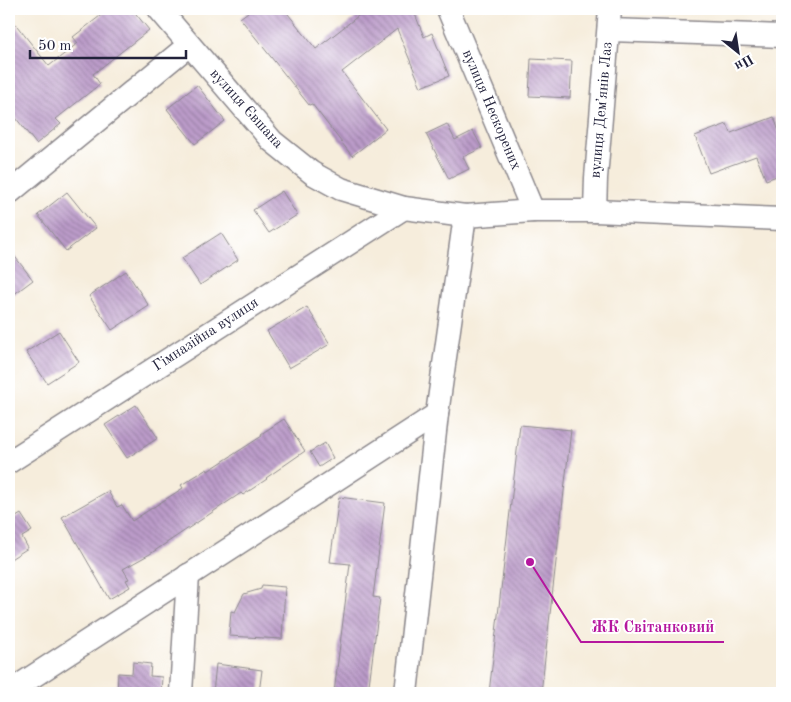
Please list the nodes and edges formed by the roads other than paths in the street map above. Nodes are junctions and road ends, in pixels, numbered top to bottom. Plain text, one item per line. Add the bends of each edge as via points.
1 (159, 9) edge
2 (448, 9) edge
3 (610, 19) edge
4 (782, 36) edge
5 (189, 45) junction
6 (9, 193) edge
7 (404, 208) junction
8 (534, 211) junction
9 (595, 211) junction
10 (465, 216) junction
11 (782, 219) edge
12 (437, 414) junction
13 (9, 462) edge
14 (188, 575) junction
15 (9, 692) edge
16 (181, 693) edge
17 (406, 693) edge

1 - 5 street, вулиця Євшана
2 - 8 street, вулиця Нескорених
3 - 4 street
3 - 9 street, вулиця Демʼянів Лаз
5 - 6 street
5 - 7 street, вулиця Євшана via 272,141 312,173 341,189
7 - 10 street, вулиця Євшана
7 - 13 street, Гімназійна вулиця
8 - 9 street, вулиця Євшана
8 - 10 street, вулиця Євшана
9 - 11 street, вулиця Євшана
10 - 12 street
12 - 14 street
12 - 17 street
14 - 15 street
14 - 16 street

